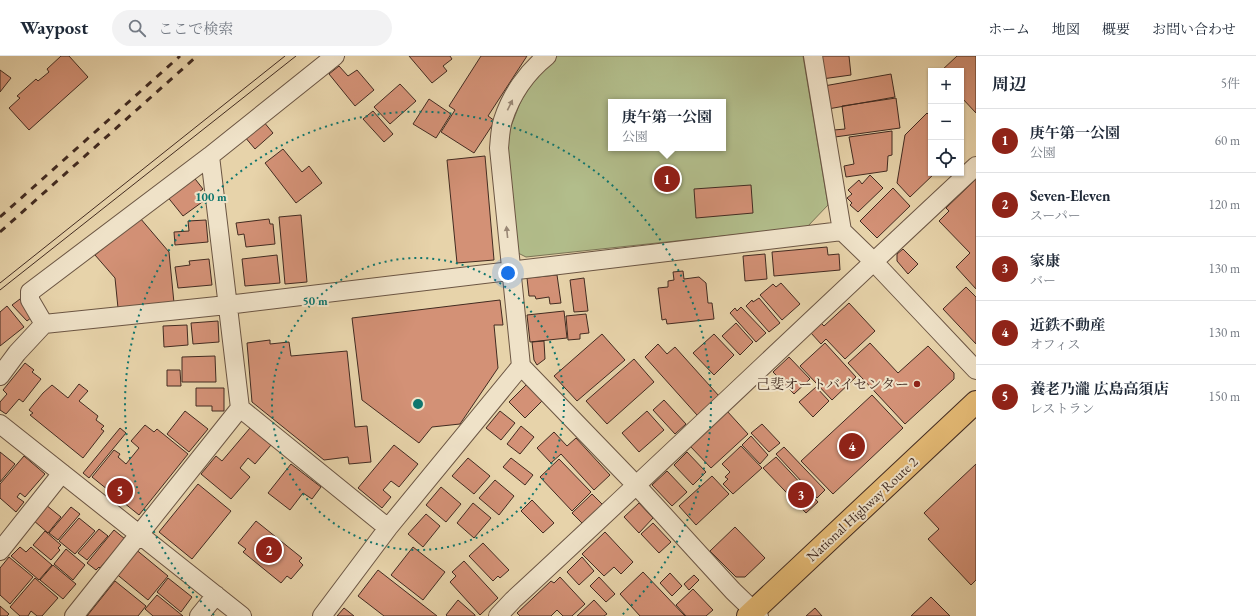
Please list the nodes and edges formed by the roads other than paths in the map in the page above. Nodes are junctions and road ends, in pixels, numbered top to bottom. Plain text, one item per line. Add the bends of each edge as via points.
1 (335, 56) edge
2 (547, 56) edge
3 (813, 56) edge
4 (210, 156) junction
5 (976, 166) edge
6 (842, 231) junction
7 (873, 261) junction
8 (511, 271) junction
9 (227, 305) junction
10 (44, 324) junction
11 (521, 366) junction
12 (976, 370) edge
13 (0, 376) edge
14 (976, 402) edge
15 (240, 408) junction
16 (0, 424) edge
17 (62, 473) junction
18 (637, 486) junction
19 (388, 528) junction
20 (139, 535) junction
21 (0, 550) edge
22 (216, 595) junction
23 (754, 614) edge
24 (74, 616) edge
25 (199, 616) edge
26 (242, 616) edge
27 (322, 616) edge
28 (498, 616) edge

1 - 4 street
8 -> 2 street via 499,148 502,121 523,81
3 - 6 street
4 - 9 street
4 - 10 street via 30,292 30,300
5 - 7 street
6 - 7 street
6 - 8 street
7 - 12 street
7 - 18 street
8 - 9 street
8 - 11 street
9 - 10 street
9 - 15 street
10 - 13 street
11 - 18 street
11 - 19 street
14 - 23 highway, National Highway Route 2
15 - 19 street
15 - 20 street
16 - 17 street
17 - 20 street
17 - 21 street
18 - 23 street
18 - 28 street
19 - 27 street
20 - 22 street
20 - 24 street
22 - 25 street
22 - 26 street

